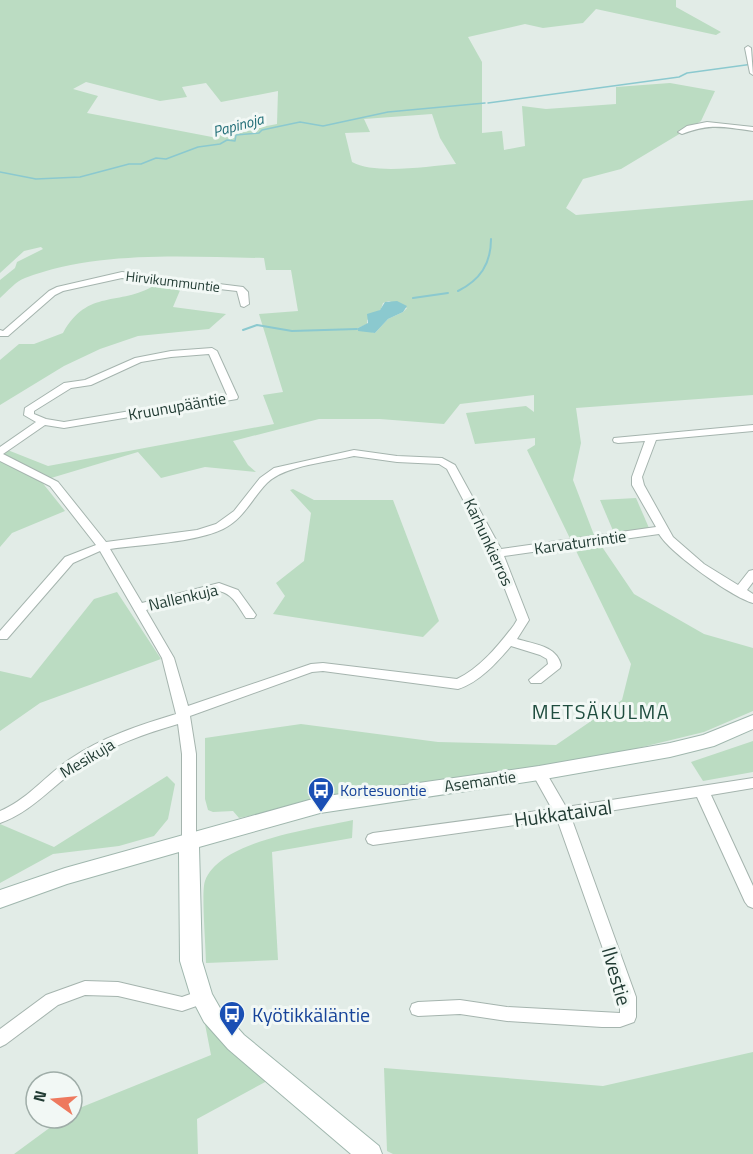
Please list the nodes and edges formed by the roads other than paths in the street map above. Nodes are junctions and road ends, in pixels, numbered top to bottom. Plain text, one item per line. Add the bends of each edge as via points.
1 (748, 48) dead end
2 (752, 67) edge
3 (753, 129) edge
4 (682, 132) dead end
5 (244, 304) dead end
6 (0, 333) edge
7 (43, 422) junction
8 (753, 428) edge
9 (652, 437) junction
10 (618, 440) dead end
11 (0, 452) edge
12 (0, 457) edge
13 (663, 530) junction
14 (103, 546) junction
15 (498, 553) junction
16 (753, 574) edge
17 (740, 591) junction
18 (753, 599) edge
19 (138, 608) junction
20 (250, 615) dead end
21 (3, 636) dead end
22 (508, 640) junction
23 (536, 680) dead end
24 (184, 715) junction
25 (753, 722) edge
26 (539, 773) junction
27 (753, 783) edge
28 (702, 792) junction
29 (562, 813) junction
30 (0, 817) edge
31 (373, 839) dead end
32 (189, 842) junction
33 (0, 899) edge
34 (753, 902) edge
35 (202, 997) junction
36 (418, 1009) dead end
37 (0, 1039) edge
38 (370, 1154) edge

1 - 2 street
3 - 4 street via 700,124
5 - 6 street, Hirvikummuntie via 240,289 122,274 60,289 5,334
7 - 7 street, Kruunupääntie via 64,425 233,397 212,351 171,354 138,360 87,383 68,385 29,410 29,415
7 - 11 street
8 - 9 street
9 - 10 street
9 - 13 street via 637,477 638,486
12 - 14 street via 54,484
13 - 15 street, Karvaturrintie
13 - 17 street via 700,567
14 - 15 street, Karhunkierros via 200,533 220,526 238,513 270,474 354,453 447,464
14 - 19 street
14 - 21 street via 69,560
15 - 22 street, Karhunkierros via 523,620
16 - 17 street
17 - 18 street
19 - 20 street, Nallenkuja via 219,587 234,591
19 - 24 street via 168,658
22 - 23 street via 553,657 555,664
22 - 24 street, Karhunkierros via 464,683 311,668
24 - 30 street, Mesikuja via 76,761
24 - 32 street via 189,754
25 - 26 main road, Asemantie via 707,741 670,750
26 - 29 street, Ilvestie
26 - 32 main road, Asemantie via 352,798
27 - 28 street, Hukkataival
28 - 29 street, Hukkataival
28 - 34 street
29 - 31 street, Hukkataival
29 - 36 street, Ilvestie via 628,997 628,1017 602,1020 507,1014 460,1006
32 - 33 main road, Asemantie via 65,876
32 - 35 main road via 191,961
35 - 37 street via 182,1004 118,989 85,988 52,1000
35 - 38 main road via 212,1016 236,1042

